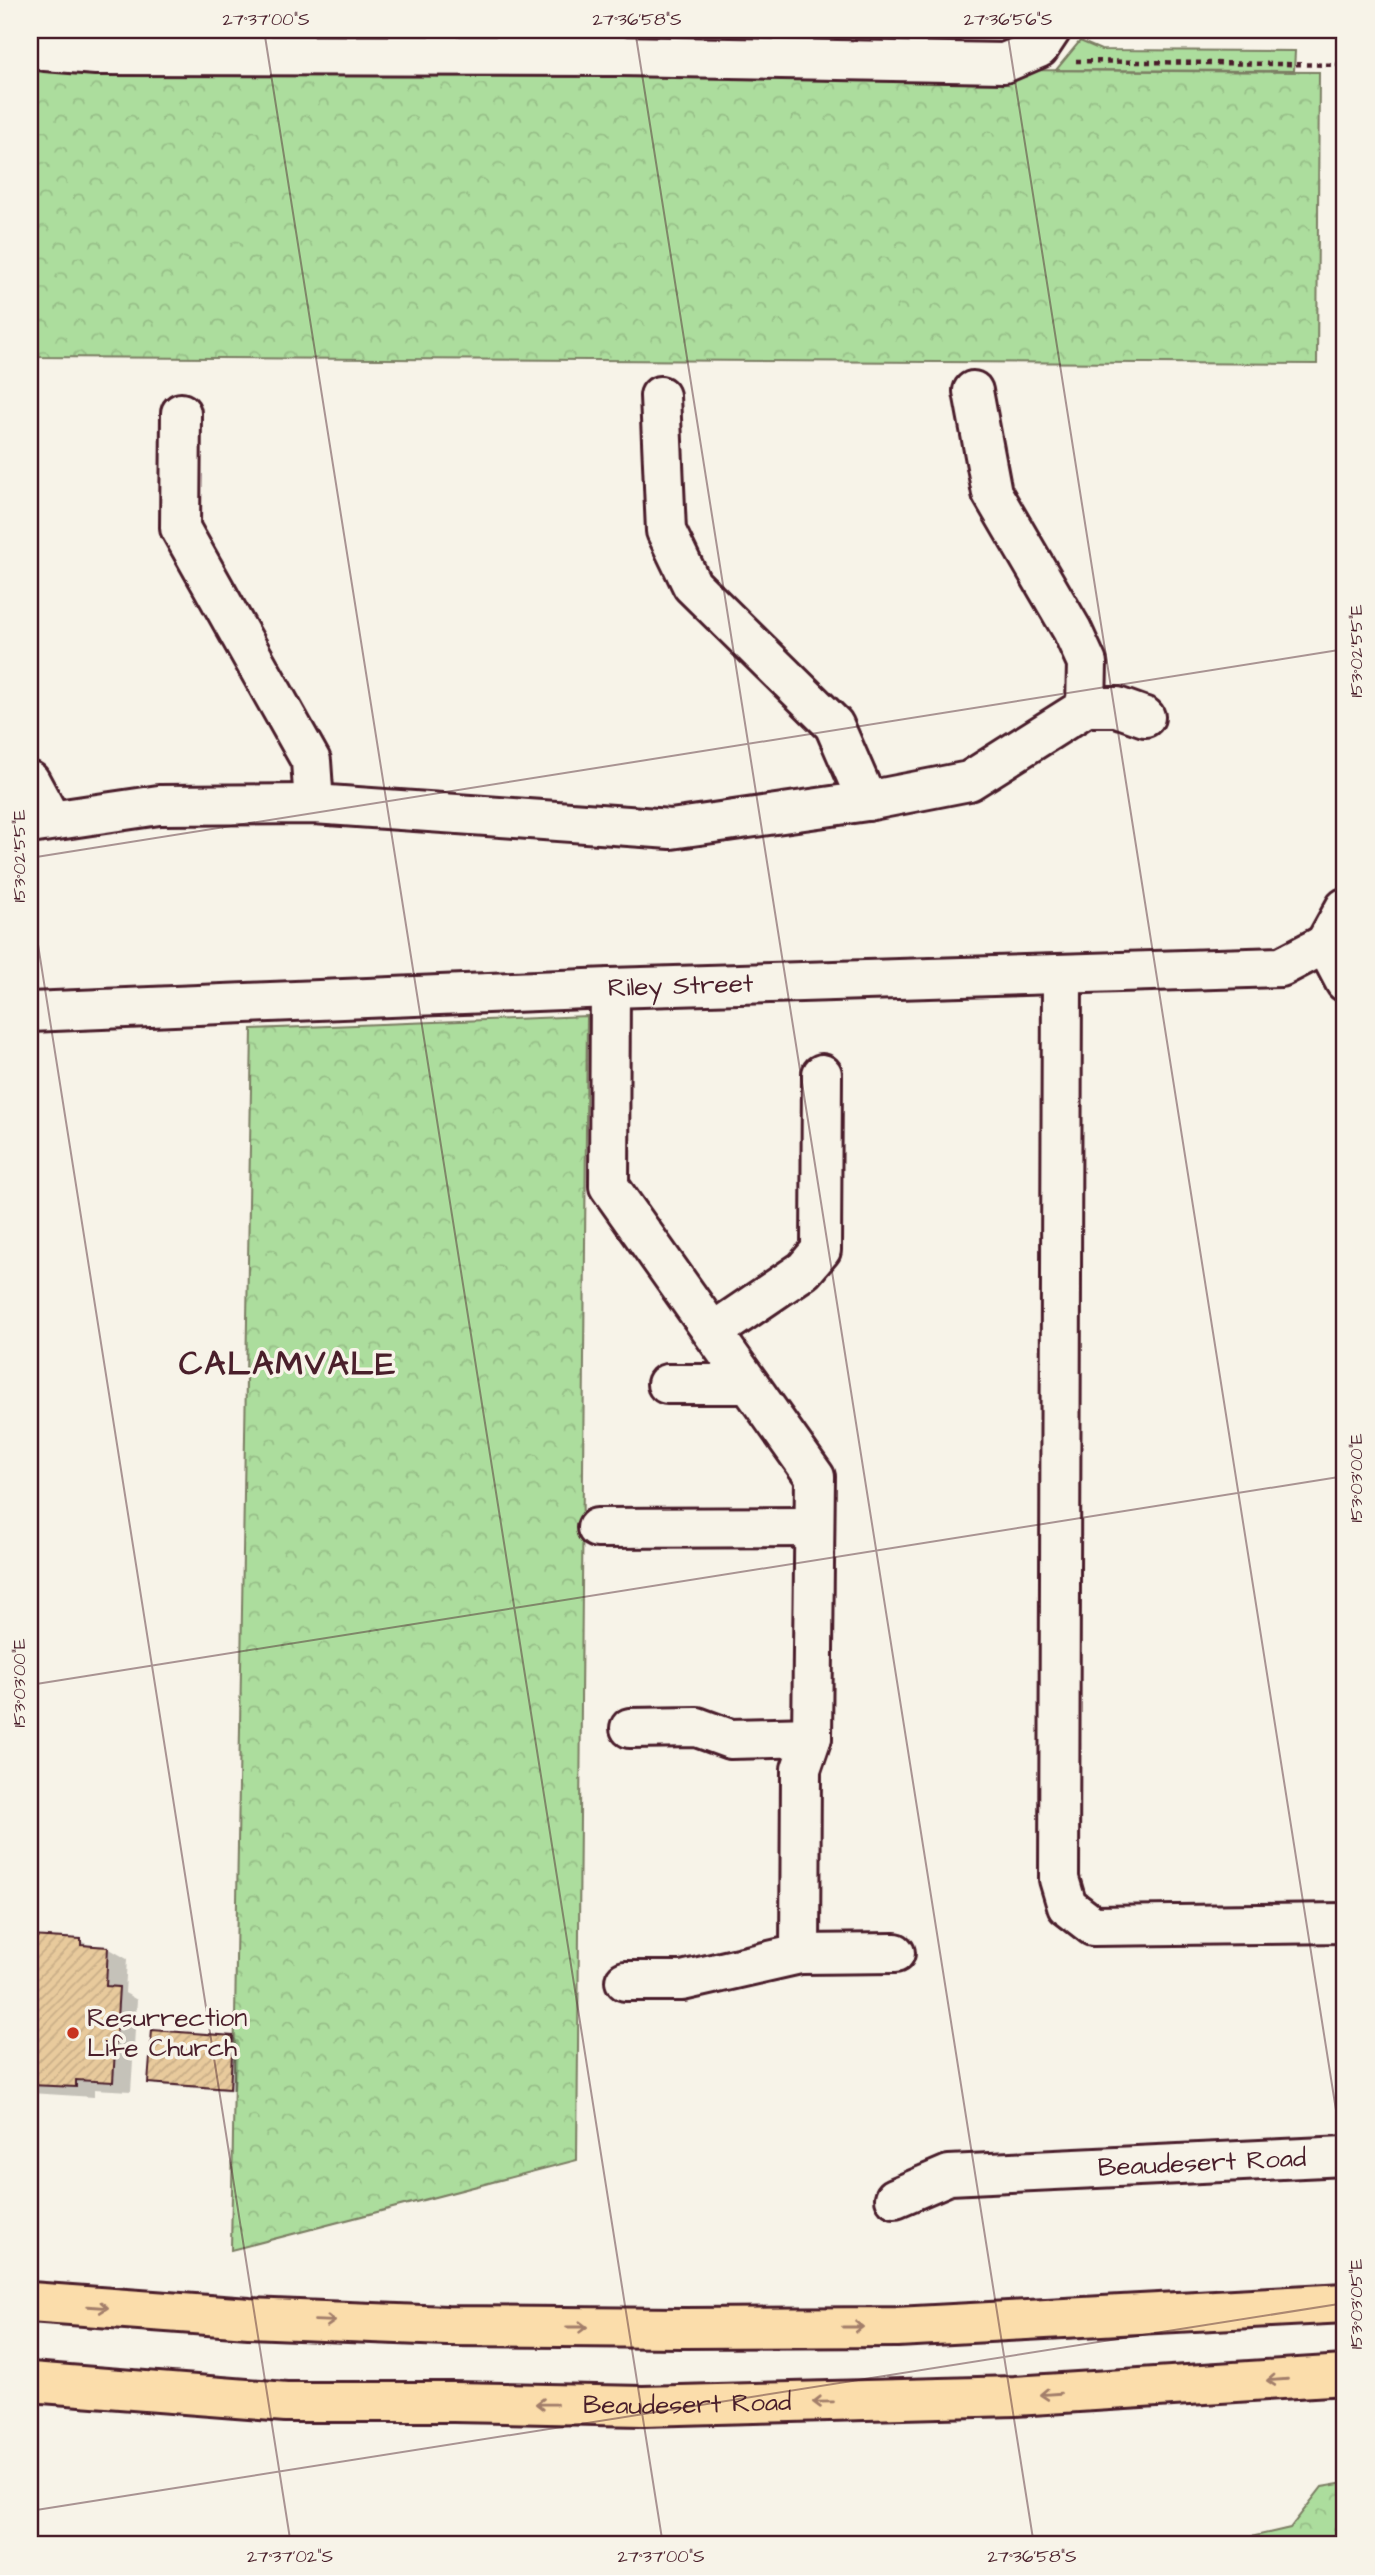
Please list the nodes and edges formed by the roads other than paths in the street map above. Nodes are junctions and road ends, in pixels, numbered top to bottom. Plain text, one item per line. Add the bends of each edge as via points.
1 (30, 36) edge
2 (1045, 39) edge
3 (973, 391) dead end
4 (660, 396) dead end
5 (181, 413) dead end
6 (1086, 707) junction
7 (1145, 717) dead end
8 (30, 781) edge
9 (867, 801) junction
10 (314, 804) junction
11 (40, 822) edge
12 (1345, 908) edge
13 (1325, 944) junction
14 (1062, 974) junction
15 (1345, 982) edge
16 (610, 988) junction
17 (30, 1012) edge
18 (822, 1074) dead end
19 (713, 1332) junction
20 (667, 1384) dead end
21 (749, 1384) junction
22 (814, 1527) junction
23 (597, 1528) dead end
24 (630, 1728) dead end
25 (812, 1737) junction
26 (1345, 1923) edge
27 (895, 1953) dead end
28 (800, 1954) junction
29 (625, 1981) dead end
30 (1345, 2156) edge
31 (895, 2198) dead end
32 (30, 2302) edge
33 (1345, 2303) edge
34 (1345, 2375) edge
35 (30, 2382) edge

1 - 2 street via 45,51 109,55 619,56 1004,63
3 - 6 street via 992,493 1087,663
4 - 9 street via 666,531 692,585 834,725
5 - 10 street via 180,528 311,761
6 - 7 street via 1117,707
6 - 9 street via 969,781
8 - 11 street
9 - 10 street via 671,829
10 - 11 street via 159,805
12 - 13 street
13 - 14 street, Riley Street via 1280,967
13 - 15 street
14 - 16 street, Riley Street
14 - 26 street via 1059,1879 1067,1906 1093,1926
16 - 17 street, Riley Street
16 - 19 street via 609,1186
18 - 19 street via 821,1250 804,1269
19 - 21 street
20 - 21 street
21 - 22 street via 815,1477
22 - 23 street
22 - 25 street
24 - 25 street via 697,1727 730,1739
25 - 28 street via 801,1769
27 - 28 street
28 - 29 street via 682,1981
30 - 31 street, Beaudesert Road via 948,2175
32 -> 33 highway via 433,2326 670,2328 897,2327
34 -> 35 highway, Beaudesert Road via 1015,2396 643,2406 286,2402

